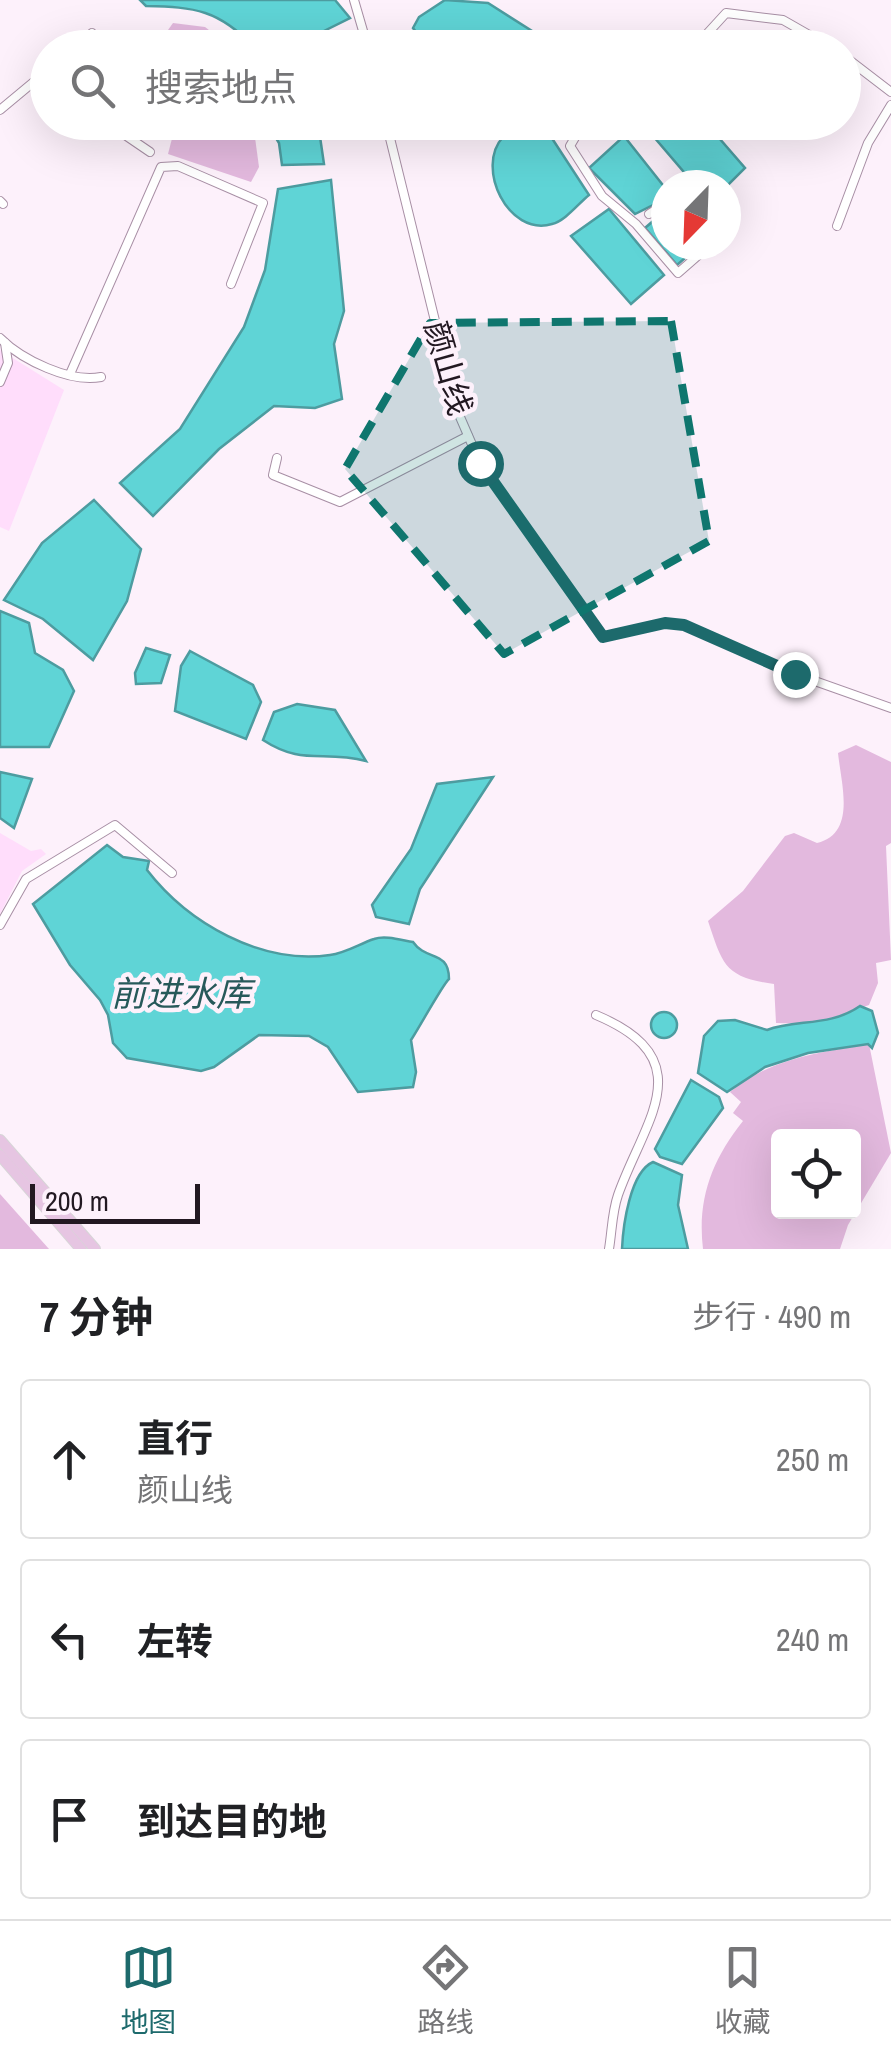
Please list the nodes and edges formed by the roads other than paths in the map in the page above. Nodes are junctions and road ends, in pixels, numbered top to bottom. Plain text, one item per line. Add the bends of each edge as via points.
1 (354, 0) edge
2 (363, 30) edge
3 (710, 30) edge
4 (800, 30) edge
5 (861, 69) edge
6 (30, 85) edge
7 (891, 92) edge
8 (891, 106) edge
9 (0, 110) edge
10 (132, 140) edge
11 (390, 140) edge
12 (574, 140) edge
13 (150, 152) dead end
14 (837, 226) dead end
15 (651, 242) edge
16 (667, 260) edge
17 (693, 260) edge
18 (231, 284) dead end
19 (2, 341) edge
20 (70, 374) junction
21 (101, 377) dead end
22 (0, 382) edge
23 (468, 436) junction
24 (277, 458) dead end
25 (891, 708) edge
26 (172, 873) dead end
27 (0, 925) edge
28 (596, 1014) dead end
29 (0, 1140) edge
30 (0, 1155) edge
31 (81, 1249) edge
32 (96, 1249) edge
33 (609, 1249) edge

1 - 2 street
3 - 4 street via 726,13 746,9
5 - 7 street
6 - 9 street
8 - 14 street via 868,143
10 - 13 street
11 - 23 street, 颜山线
12 - 15 street via 570,146 602,196
16 - 17 street via 678,273
18 - 20 street via 264,203 178,166 161,167
19 - 20 street
19 - 22 street via 8,364
20 - 21 street
23 - 24 street via 340,502 273,474
23 - 25 street, 颜山线 via 480,463 603,637 684,625
26 - 27 street via 115,825 26,878
28 - 33 street via 644,1041 657,1092 651,1124 618,1196
29 - 32 main road
30 - 31 main road

